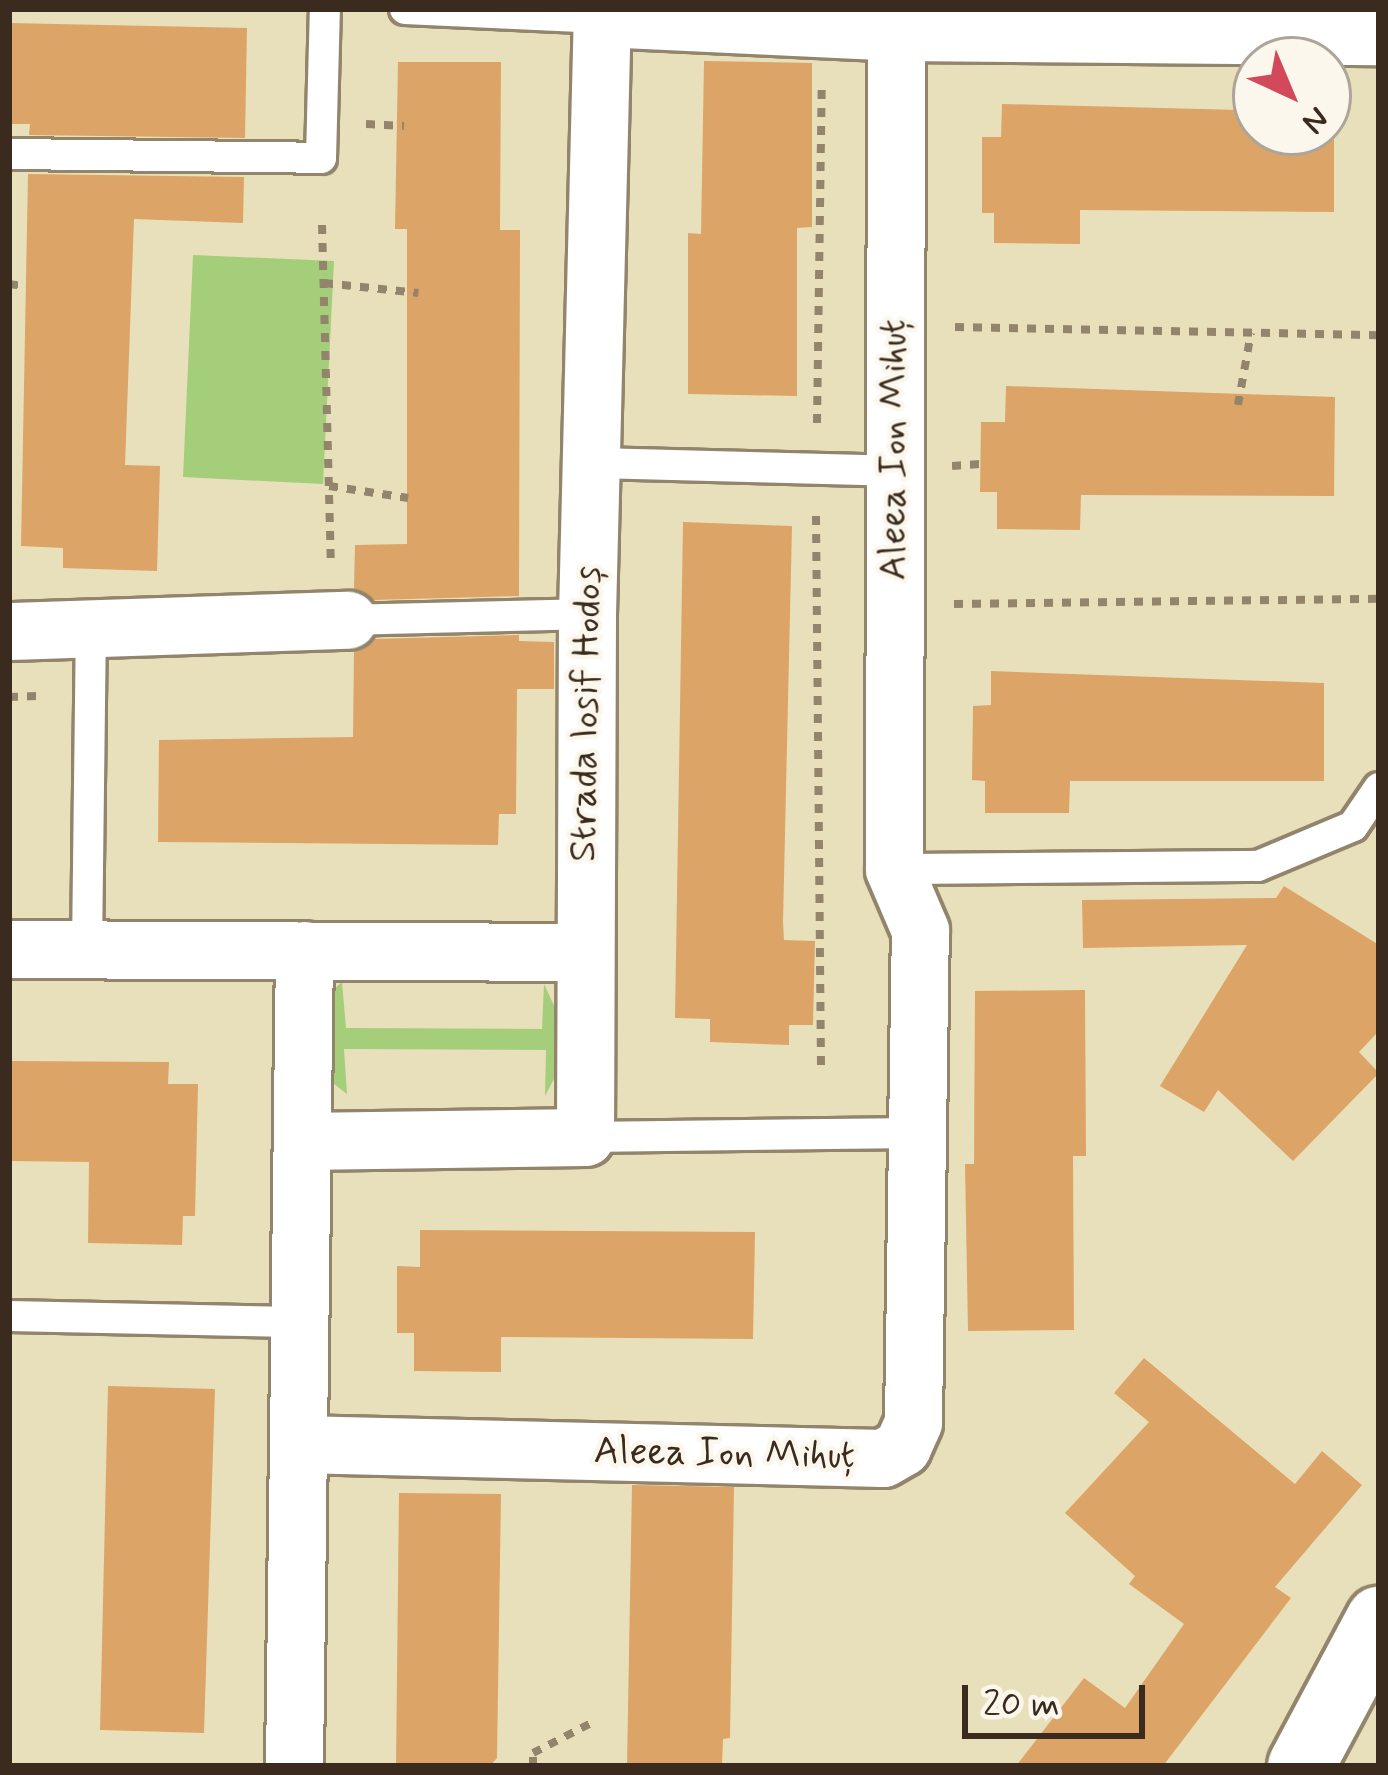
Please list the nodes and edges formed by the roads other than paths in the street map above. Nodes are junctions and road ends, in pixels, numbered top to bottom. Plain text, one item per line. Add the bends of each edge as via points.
1 (325, 9) edge
2 (405, 9) edge
3 (602, 13) edge
4 (897, 20) edge
5 (1379, 36) edge
6 (9, 154) edge
7 (592, 463) junction
8 (896, 471) junction
9 (587, 614) junction
10 (340, 620) joint
11 (9, 631) edge
12 (91, 631) junction
13 (1379, 788) edge
14 (894, 869) junction
15 (9, 949) edge
16 (87, 949) junction
17 (304, 950) junction
18 (585, 952) junction
19 (918, 1133) junction
20 (585, 1137) junction
21 (302, 1142) junction
22 (9, 1316) edge
23 (300, 1322) junction
24 (298, 1444) junction
25 (1379, 1620) edge
26 (294, 1766) edge
27 (1301, 1766) edge

1 - 6 lane via 321,158
2 - 3 lane
3 - 4 street
3 - 7 street, Strada Iosif Hodoș
4 - 5 street
4 - 8 street, Aleea Ion Mihuț
7 - 8 lane
7 - 9 street, Strada Iosif Hodoș
8 - 14 street, Aleea Ion Mihuț
9 - 10 lane
9 - 18 street, Strada Iosif Hodoș
10 - 12 street
11 - 12 street
12 - 16 lane
13 - 14 lane via 1353,826 1258,866
14 - 19 street, Aleea Ion Mihuț via 920,930
15 - 16 street
16 - 17 street
17 - 18 street
17 - 21 street
18 - 20 street, Strada Iosif Hodoș
19 - 20 lane
19 - 24 street, Aleea Ion Mihuț via 913,1422 902,1447 883,1458
20 - 21 street
21 - 23 street
22 - 23 lane
23 - 24 street
24 - 26 street
25 - 27 street

